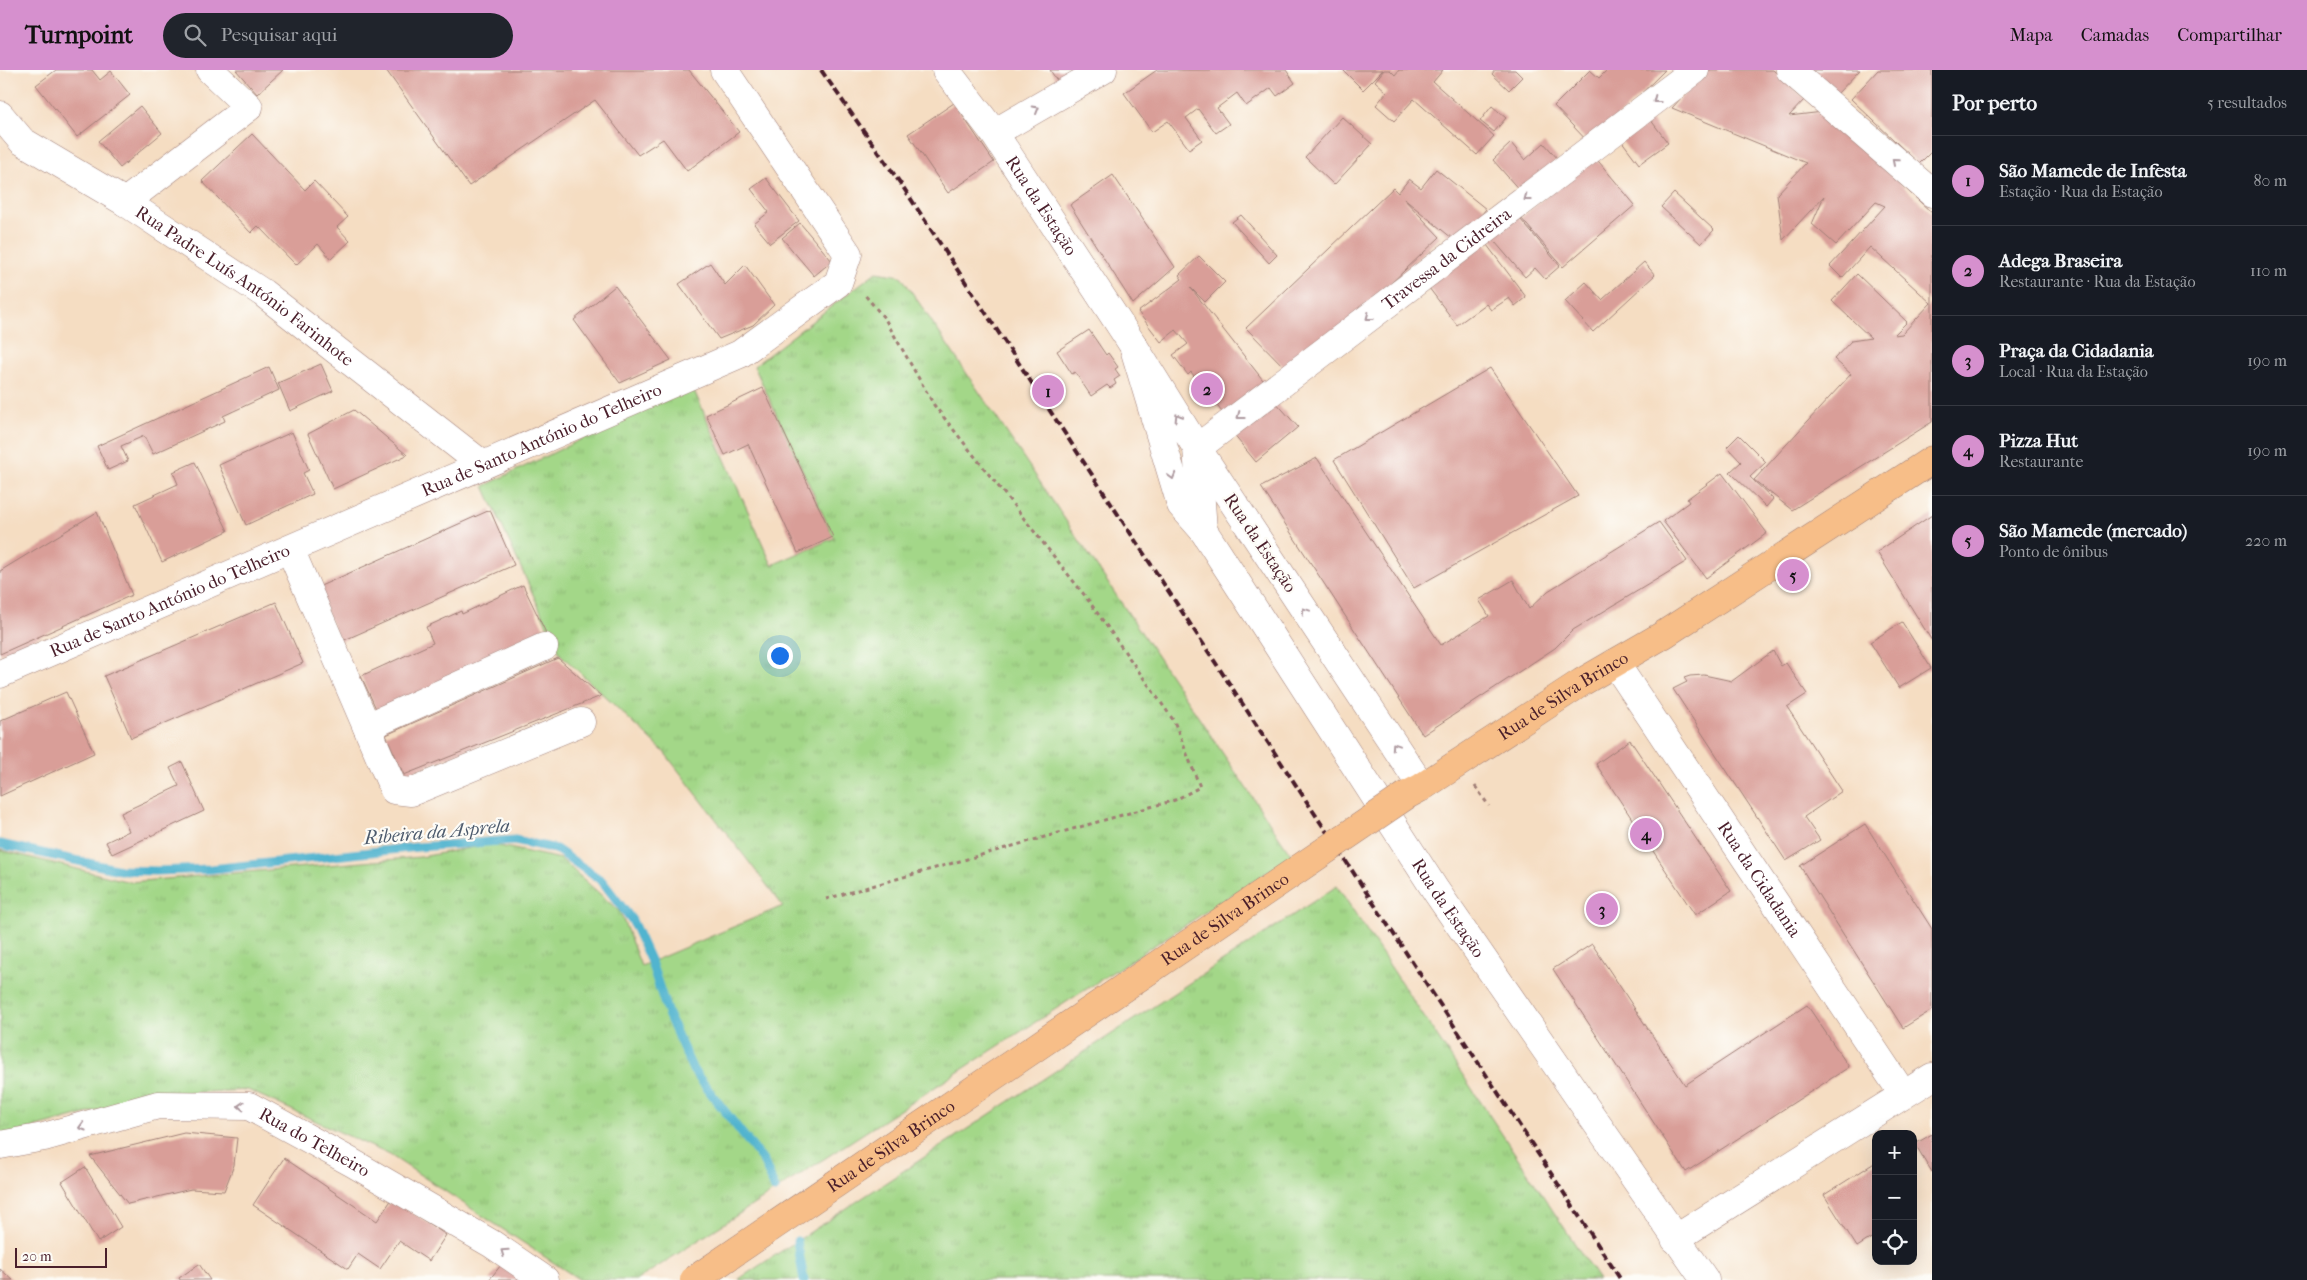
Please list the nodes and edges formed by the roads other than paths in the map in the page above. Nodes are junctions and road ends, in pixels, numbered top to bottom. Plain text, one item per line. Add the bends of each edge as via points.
1 (210, 70) edge
2 (724, 70) edge
3 (946, 70) edge
4 (1103, 70) edge
5 (1695, 70) edge
6 (1790, 70) edge
7 (0, 116) edge
8 (994, 133) junction
9 (1932, 193) edge
10 (125, 202) junction
11 (1133, 345) junction
12 (1197, 448) junction
13 (1932, 460) edge
14 (483, 465) junction
15 (1204, 530) junction
16 (290, 549) junction
17 (544, 647) dead end
18 (1615, 663) junction
19 (0, 674) edge
20 (581, 722) dead end
21 (367, 727) junction
22 (1415, 791) junction
23 (1932, 1077) edge
24 (1903, 1094) junction
25 (0, 1145) edge
26 (1675, 1239) junction
27 (545, 1280) edge
28 (694, 1280) edge
29 (1704, 1280) edge

1 - 10 street via 249,107
2 - 14 street, Rua de Santo António do Telheiro via 848,254 838,283 740,354
3 - 8 street, Rua da Estação
8 -> 4 street
5 -> 12 street, Travessa da Cidreira
9 -> 6 street
7 - 10 street, Rua Padre Luís António Farinhote via 22,141
8 - 11 street, Rua da Estação
10 - 14 street, Rua Padre Luís António Farinhote via 263,293
12 -> 11 street, Rua da Estação
11 -> 15 street, Rua da Estação via 1181,505
12 - 15 street, Rua da Estação
22 -> 12 street, Rua da Estação
13 - 18 main road, Rua de Silva Brinco
14 - 16 street, Rua de Santo António do Telheiro
15 - 26 street, Rua da Estação via 1436,891
16 - 19 street, Rua de Santo António do Telheiro
16 - 21 street
17 - 21 street
18 - 22 main road, Rua de Silva Brinco
18 - 24 street, Rua da Cidadania
20 - 21 street via 411,792 394,790
22 - 28 main road, Rua de Silva Brinco, bridge
23 - 24 street
24 - 26 street
27 -> 25 street, Rua do Telheiro via 484,1239 249,1106 158,1105 44,1138
26 - 29 street, Rua da Estação

